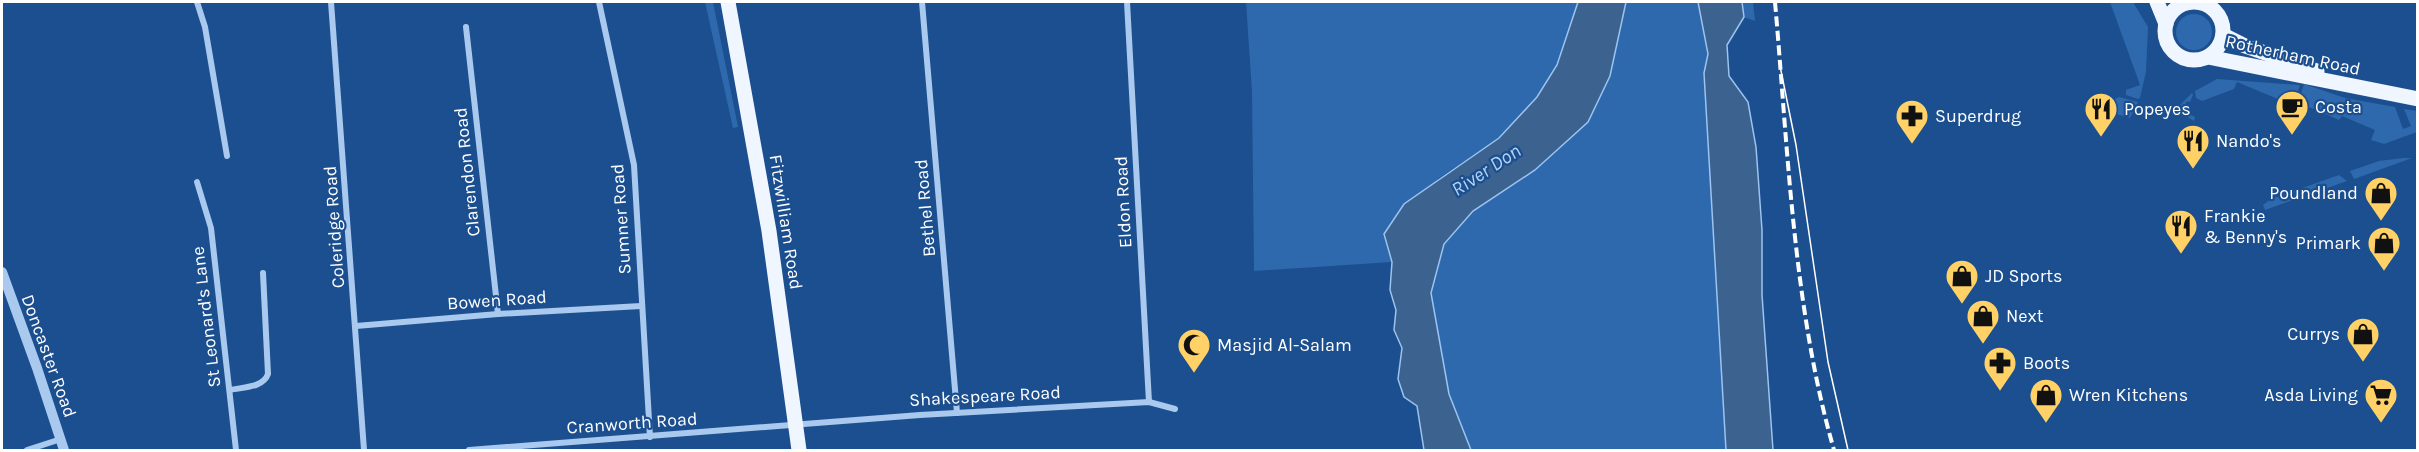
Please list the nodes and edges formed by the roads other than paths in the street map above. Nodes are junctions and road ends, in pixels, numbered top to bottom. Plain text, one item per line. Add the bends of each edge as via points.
1 (197, 2) edge
2 (331, 2) edge
3 (599, 2) edge
4 (728, 2) edge
5 (922, 2) edge
6 (1127, 2) edge
7 (2157, 2) edge
8 (2185, 2) edge
9 (2166, 24) junction
10 (466, 27) dead end
11 (2223, 35) junction
12 (2208, 57) junction
13 (2370, 90) junction
14 (2418, 99) edge
15 (227, 156) dead end
16 (197, 182) dead end
17 (2, 272) edge
18 (263, 273) dead end
19 (641, 306) junction
20 (498, 314) junction
21 (356, 326) junction
22 (230, 390) junction
23 (1149, 402) junction
24 (1175, 409) dead end
25 (957, 413) junction
26 (797, 426) junction
27 (650, 437) junction
28 (62, 439) junction
29 (27, 450) edge
30 (64, 450) edge
31 (236, 450) edge
32 (364, 450) edge
33 (469, 450) edge
34 (799, 450) edge

1 - 15 street via 205,27
2 - 21 street, Coleridge Road
3 - 19 street, Sumner Road via 634,165
4 - 26 main road, Fitzwilliam Road via 763,198
5 - 25 street, Bethel Road
6 - 23 street, Eldon Road
7 - 9 main road, Rotherham Road
8 - 9 main road, Rotherham Road
8 - 11 main road, Rotherham Road via 2212,8 2221,21
9 - 12 main road, Rotherham Road via 2166,38 2174,52 2191,60
10 - 20 street, Clarendon Road
11 - 12 main road, Rotherham Road via 2221,44
11 - 13 main road, Rotherham Road
12 - 13 main road, Rotherham Road
13 - 14 main road, Rotherham Road
16 - 22 street, St Leonard's Lane via 211,228
17 - 28 street, Doncaster Road
18 - 22 street via 268,374 261,384
19 - 20 street, Bowen Road
19 - 27 street, Sumner Road
20 - 21 street, Bowen Road
21 - 32 street, Coleridge Road
22 - 31 street, St Leonard's Lane
23 - 24 street, Shakespeare Road
23 - 25 street, Shakespeare Road
25 - 26 street, Shakespeare Road
26 - 27 street, Cranworth Road
26 - 34 main road, Fitzwilliam Road
27 - 33 street, Cranworth Road
28 - 29 street
28 - 30 street, Doncaster Road

